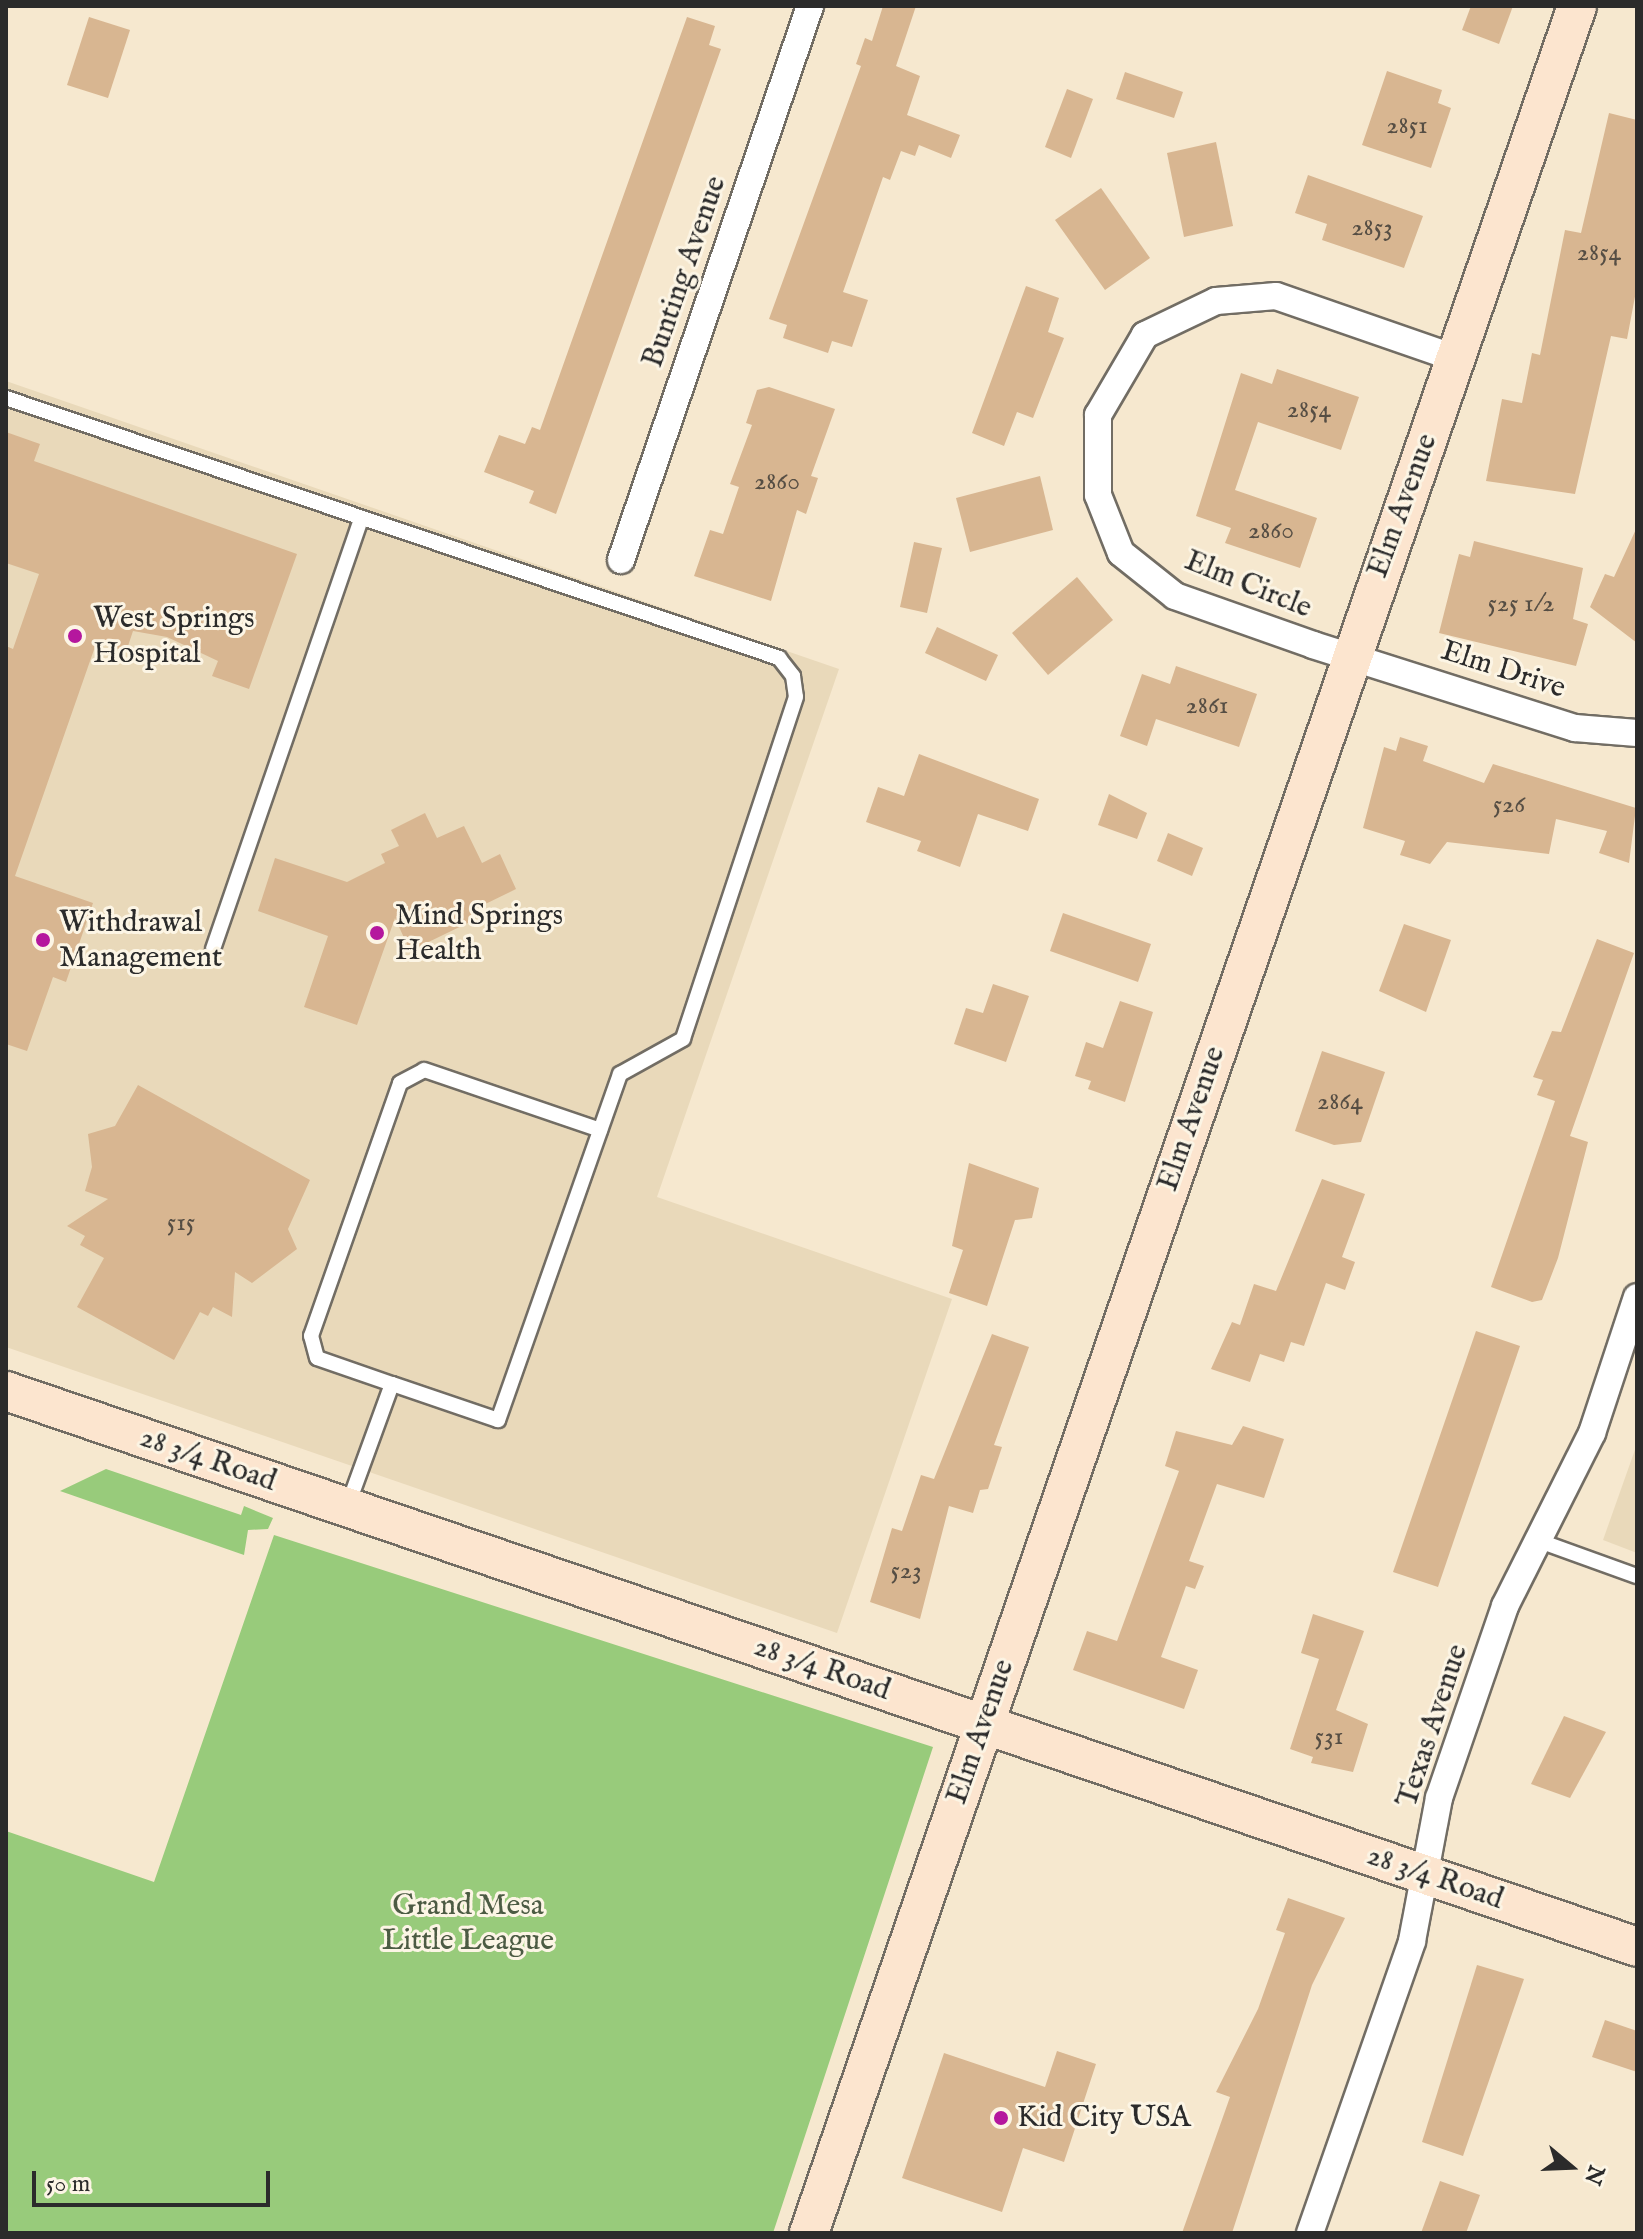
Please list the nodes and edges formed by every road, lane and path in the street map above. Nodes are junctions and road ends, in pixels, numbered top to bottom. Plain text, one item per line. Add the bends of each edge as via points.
1 (810, 6) edge
2 (1577, 6) edge
3 (1455, 358) junction
4 (6, 398) edge
5 (361, 518) junction
6 (621, 560) dead end
7 (1350, 658) junction
8 (1637, 733) edge
9 (213, 949) dead end
10 (600, 1130) junction
11 (1637, 1297) edge
12 (392, 1384) junction
13 (6, 1391) edge
14 (347, 1507) junction
15 (1534, 1539) junction
16 (1637, 1576) edge
17 (984, 1724) junction
18 (1425, 1875) junction
19 (1637, 1947) edge
20 (809, 2233) edge
21 (1310, 2233) edge

1 - 6 street, Bunting Avenue
2 - 3 street, Elm Avenue
3 - 7 street, Elm Avenue
3 - 7 street, Elm Circle via 1276,296 1216,301 1145,335 1098,415 1098,495 1121,553 1175,596
4 - 5 lane
5 - 9 lane
5 - 10 lane via 779,658 793,676 796,697 683,1039 620,1074
7 - 8 street, Elm Drive via 1575,728
7 - 17 street, Elm Avenue
10 - 12 lane via 498,1420
10 - 12 lane via 424,1070 400,1083 311,1336 317,1358
11 - 15 street, Texas Avenue via 1592,1433
12 - 14 lane
13 - 14 street, 28 3/4 Road
14 - 17 street, 28 3/4 Road
15 - 16 lane
15 - 18 street, Texas Avenue via 1439,1798
17 - 18 street, 28 3/4 Road
17 - 20 street, Elm Avenue
18 - 19 street, 28 3/4 Road
18 - 21 street, Texas Avenue via 1412,1941

